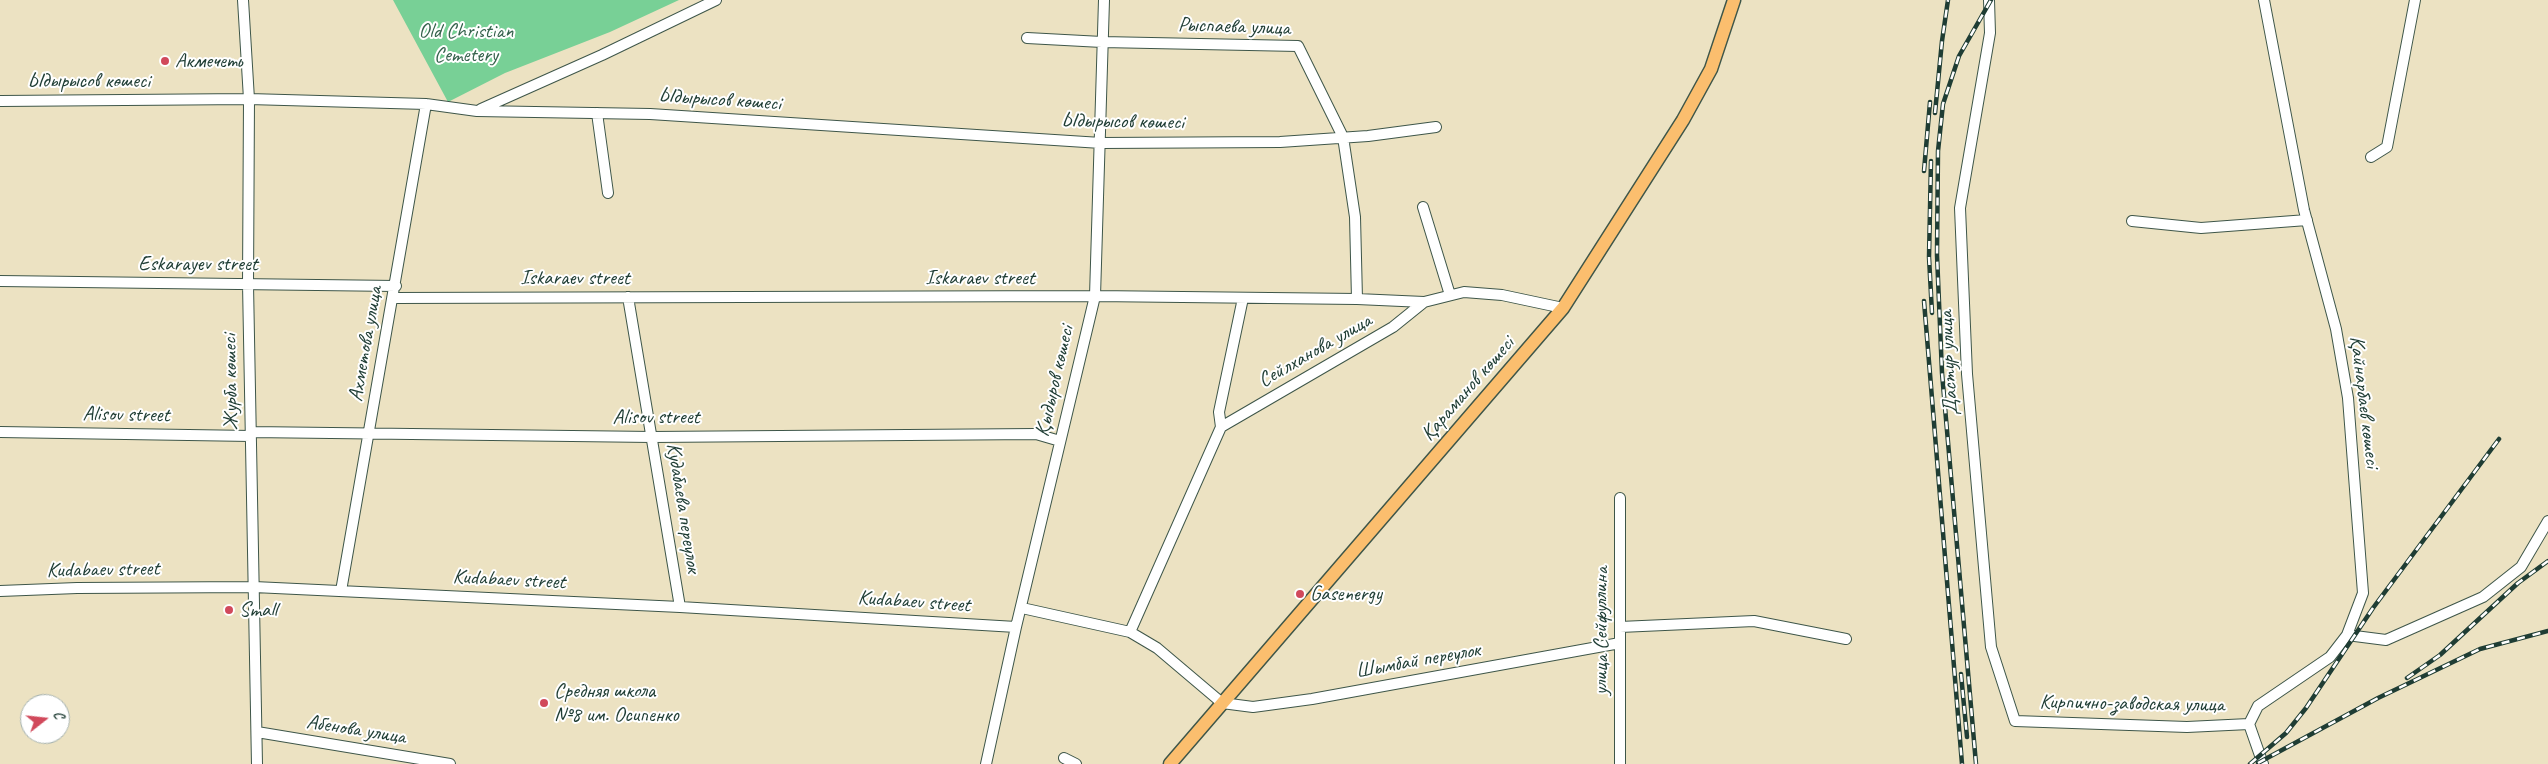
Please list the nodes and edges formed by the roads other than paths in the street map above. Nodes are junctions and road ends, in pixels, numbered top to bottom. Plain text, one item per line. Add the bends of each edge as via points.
1 (244, 0) edge
2 (716, 0) edge
3 (1104, 0) edge
4 (1734, 0) edge
5 (1989, 0) edge
6 (2264, 0) edge
7 (2415, 0) edge
8 (1027, 38) dead end
9 (1102, 42) junction
10 (249, 99) junction
11 (0, 101) edge
12 (426, 104) junction
13 (477, 111) junction
14 (597, 113) junction
15 (1436, 126) dead end
16 (1343, 138) junction
17 (1101, 143) junction
18 (2371, 157) dead end
19 (608, 193) dead end
20 (1424, 207) dead end
21 (2307, 220) junction
22 (2132, 221) dead end
23 (0, 281) edge
24 (248, 284) junction
25 (396, 286) junction
26 (1450, 295) junction
27 (1095, 296) junction
28 (628, 297) junction
29 (394, 298) junction
30 (1243, 298) junction
31 (1358, 299) junction
32 (1424, 302) junction
33 (1563, 308) junction
34 (1221, 426) junction
35 (0, 432) edge
36 (251, 434) junction
37 (370, 434) junction
38 (652, 437) junction
39 (1060, 441) junction
40 (1620, 498) dead end
41 (2548, 521) edge
42 (254, 587) junction
43 (0, 591) edge
44 (341, 591) junction
45 (680, 607) junction
46 (1022, 608) junction
47 (1620, 627) junction
48 (1016, 628) junction
49 (1130, 632) junction
50 (2348, 635) junction
51 (1846, 639) dead end
52 (1620, 643) junction
53 (1222, 703) junction
54 (2015, 721) joint
55 (2249, 724) junction
56 (257, 732) junction
57 (1064, 758) dead end
58 (257, 764) edge
59 (450, 764) edge
60 (986, 764) edge
61 (1076, 764) edge
62 (1170, 764) edge
63 (1620, 764) edge
64 (2263, 764) edge

1 - 10 street, Журба көшесі
2 - 13 street
3 - 9 street, Қыдыров көшесі
4 - 33 main road, Қараманов көшесі via 1711,69 1684,120
5 - 54 street, Дастур улица via 1990,33 1960,208 1967,374 1991,647
6 - 21 street, Қайнарбаев көшесі
7 - 18 street via 2387,147
8 - 9 street, Рыспаева улица
9 - 16 street, Рыспаева улица via 1298,46
9 - 17 street, Қыдыров көшесі
10 - 11 street, Ыдырысов көшесі
10 - 12 street, Ыдырысов көшесі
10 - 24 street, Журба көшесі
12 - 13 street, Ыдырысов көшесі
12 - 25 street, Ахметова улица
13 - 14 street, Ыдырысов көшесі
14 - 17 street, Ыдырысов көшесі
14 - 19 street
15 - 16 street, Ыдырысов көшесі
16 - 17 street, Ыдырысов көшесі via 1280,142
16 - 31 street, Рыспаева улица via 1355,217
17 - 27 street, Қыдыров көшесі
20 - 26 street
21 - 22 street via 2201,228
21 - 50 street, Қайнарбаев көшесі via 2336,329 2348,398 2363,593
23 - 24 street, Eskarayev street
24 - 25 street, Eskarayev street
24 - 36 street, Журба көшесі
25 - 29 street, Ахметова улица
26 - 32 street, Iskaraev street
26 - 33 street, Iskaraev street via 1464,292 1502,295
27 - 28 street, Iskaraev street
27 - 30 street, Iskaraev street
27 - 39 street, Қыдыров көшесі
28 - 29 street, Iskaraev street
28 - 38 street, Кудабаева переулок
29 - 37 street, Ахметова улица
30 - 31 street, Iskaraev street
30 - 34 street, Сейлханова улица via 1219,412
31 - 32 street, Iskaraev street
32 - 34 street, Сейлханова улица via 1394,328
33 - 53 main road, Қараманов көшесі
34 - 49 street, Сейлханова улица
35 - 36 street, Alisov street
36 - 37 street, Alisov street
36 - 42 street, Журба көшесі
37 - 38 street, Alisov street
37 - 44 street, Ахметова улица
38 - 39 street, Alisov street via 1036,434
38 - 45 street, Кудабаева переулок
39 - 46 street, Қыдыров көшесі
40 - 47 street, улица Сейфуллина
41 - 50 street via 2521,567 2483,597 2386,640
42 - 43 street, Kudabaev street
42 - 44 street, Kudabaev street
42 - 56 street, Журба көшесі
44 - 45 street, Kudabaev street
45 - 48 street, Kudabaev street
46 - 48 street, Қыдыров көшесі
46 - 49 street
47 - 51 street via 1754,621
47 - 52 street, улица Сейфуллина
48 - 60 street, Қыдыров көшесі
49 - 53 street via 1157,648
50 - 55 street, Қайнарбаев көшесі via 2330,657 2258,706
52 - 53 street, Шымбай переулок via 1312,699 1253,706
52 - 63 street, улица Сейфуллина
53 - 62 main road, Қараманов көшесі
54 - 55 street, Кирпично-заводская улица via 2187,726
55 - 64 street
56 - 58 street, Журба көшесі
56 - 59 street, Абенова улица
57 - 61 street

